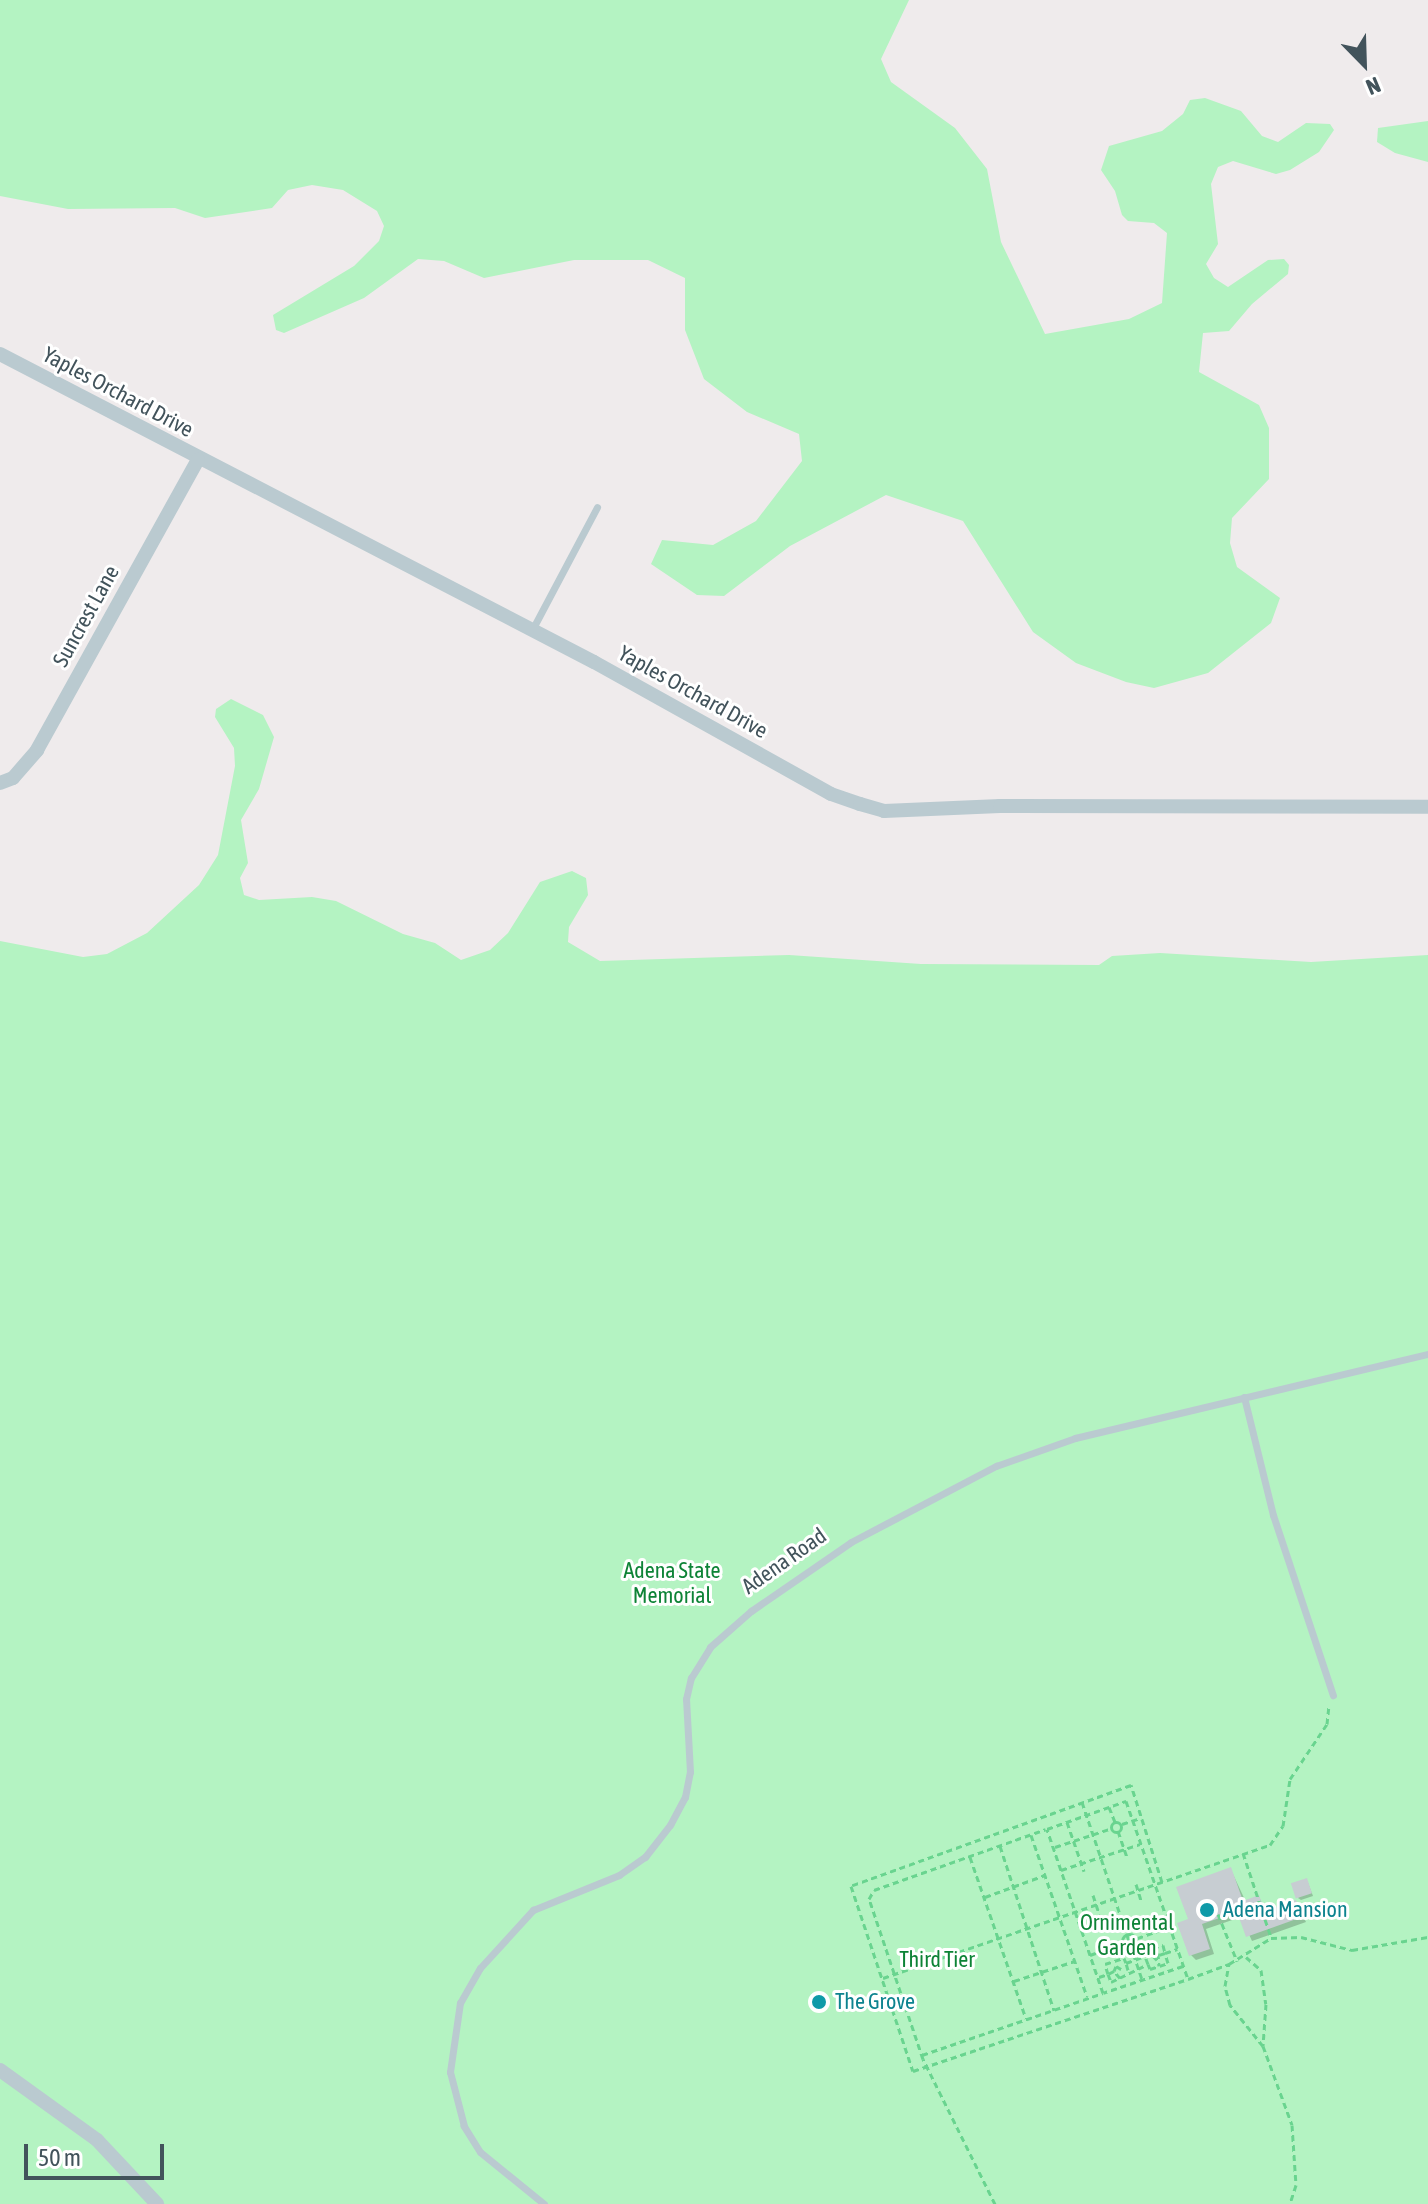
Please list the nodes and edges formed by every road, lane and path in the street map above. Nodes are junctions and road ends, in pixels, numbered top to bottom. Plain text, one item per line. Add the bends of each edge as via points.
1 (0, 354) edge
2 (198, 460) junction
3 (597, 507) dead end
4 (532, 630) junction
5 (0, 783) edge
6 (1428, 807) edge
7 (1428, 1354) edge
8 (1244, 1397) junction
9 (1333, 1695) joint
10 (1082, 1802) junction
11 (1109, 1807) junction
12 (1087, 1815) junction
13 (1141, 1818) junction
14 (1133, 1821) junction
15 (1067, 1822) junction
16 (1115, 1822) junction
17 (1121, 1825) junction
18 (1112, 1828) junction
19 (1047, 1829) junction
20 (1118, 1831) junction
21 (1093, 1834) junction
22 (1031, 1835) junction
23 (1074, 1841) junction
24 (1140, 1844) junction
25 (1000, 1846) junction
26 (1054, 1848) junction
27 (1124, 1849) junction
28 (1243, 1853) junction
29 (970, 1857) junction
30 (1100, 1857) junction
31 (1127, 1857) dead end
32 (1081, 1863) junction
33 (1061, 1870) junction
34 (1084, 1871) dead end
35 (1045, 1875) junction
36 (1162, 1882) junction
37 (1136, 1884) dead end
38 (1154, 1885) junction
39 (1014, 1887) junction
40 (1138, 1890) junction
41 (1093, 1895) dead end
42 (984, 1897) junction
43 (1114, 1899) junction
44 (1141, 1900) dead end
45 (1096, 1905) junction
46 (1076, 1912) junction
47 (1099, 1914) dead end
48 (1218, 1914) dead end
49 (1060, 1917) junction
50 (1169, 1927) junction
51 (1027, 1929) junction
52 (1127, 1935) junction
53 (1428, 1937) edge
54 (999, 1938) junction
55 (1271, 1938) junction
56 (1136, 1939) junction
57 (1129, 1941) junction
58 (1123, 1943) junction
59 (1131, 1948) junction
60 (1177, 1949) junction
61 (1165, 1953) junction
62 (1090, 1955) junction
63 (1246, 1957) junction
64 (1156, 1958) junction
65 (1135, 1959) junction
66 (1146, 1960) junction
67 (1075, 1961) junction
68 (1237, 1961) junction
69 (1229, 1964) junction
70 (1159, 1966) junction
71 (1183, 1966) junction
72 (1127, 1967) junction
73 (1138, 1968) junction
74 (1118, 1970) junction
75 (1041, 1972) junction
76 (894, 1974) junction
77 (1108, 1974) junction
78 (1098, 1977) junction
79 (882, 1978) junction
80 (1142, 1979) junction
81 (1188, 1979) junction
82 (1013, 1981) junction
83 (1103, 1993) junction
84 (1088, 1998) junction
85 (1054, 2010) junction
86 (1026, 2019) junction
87 (1263, 2046) junction
88 (922, 2055) junction
89 (926, 2067) junction
90 (0, 2070) edge
91 (157, 2204) edge
92 (544, 2204) edge
93 (995, 2204) edge
94 (1290, 2204) edge

1 - 2 street, Yaples Orchard Drive
2 - 4 street, Yaples Orchard Drive
2 - 5 street, Suncrest Lane via 37,750 13,778
3 - 4 lane
4 - 6 street, Yaples Orchard Drive via 831,794 884,811 1000,806
7 - 8 lane, Adena Road
8 - 9 lane via 1273,1515
8 - 92 lane, Adena Road via 1075,1438 996,1466 851,1542 751,1611 710,1647 691,1678 686,1699 690,1772 685,1797 670,1825 645,1857 619,1875 533,1910 480,1968 460,2003 450,2072 464,2126 480,2152
9 - 28 path via 1327,1724 1290,1779 1278,1838
10 - 12 path
10 - 13 path via 1131,1785
10 - 79 path via 851,1886
11 - 12 path
11 - 14 path via 1126,1801
11 - 16 path
12 - 15 path
12 - 21 path
13 - 14 path
13 - 36 path
14 - 17 path
14 - 24 path
15 - 19 path
15 - 23 path
16 - 17 path
16 - 18 path
17 - 20 path
18 - 20 path
18 - 21 path
19 - 22 path
19 - 26 path
20 - 27 path
21 - 23 path
21 - 30 path
22 - 25 path
22 - 35 path
23 - 26 path
23 - 32 path
24 - 27 path
24 - 38 path
25 - 29 path
25 - 39 path
26 - 33 path
27 - 30 path
27 - 31 path
28 - 36 path
28 - 55 path
29 - 42 path
29 - 76 path via 874,1890 869,1899
30 - 32 path
30 - 43 path
32 - 33 path
32 - 34 path
33 - 46 path
35 - 39 path
35 - 49 path
36 - 38 path
37 - 40 path
38 - 40 path
38 - 50 path
39 - 42 path
39 - 51 path
40 - 43 path
40 - 44 path
41 - 45 path
42 - 54 path
43 - 45 path
43 - 52 path
45 - 46 path
45 - 47 path
46 - 49 path
46 - 62 path
48 - 68 path
49 - 51 path
49 - 67 path
50 - 56 path
50 - 60 path
51 - 54 path
51 - 75 path
52 - 56 path
52 - 57 path
52 - 58 path
53 - 55 path via 1352,1950 1301,1937
54 - 76 path
54 - 82 path
55 - 63 path
56 - 57 path
56 - 59 path
57 - 58 path
57 - 59 path
58 - 59 path
58 - 62 path
59 - 65 path
60 - 61 path
60 - 71 path
61 - 64 path
61 - 66 path via 1163,1945 1143,1951
61 - 70 path via 1168,1963
62 - 78 path
63 - 68 path
63 - 87 path via 1261,1970 1265,1986
64 - 66 path
64 - 70 path
65 - 66 path
65 - 72 path
65 - 73 path
66 - 70 path via 1150,1969
66 - 73 path
67 - 75 path
67 - 84 path
68 - 69 path
69 - 81 path
69 - 87 path via 1225,1986 1230,2005
71 - 80 path
71 - 81 path
72 - 73 path
72 - 74 path
72 - 74 path via 1130,1976
72 - 74 path via 1124,1958
73 - 80 path
74 - 77 path
74 - 77 path via 1111,1982
74 - 77 path via 1105,1964
75 - 82 path
75 - 85 path
76 - 79 path
76 - 88 path
77 - 78 path
78 - 83 path
79 - 89 path via 913,2071
80 - 83 path
81 - 89 path
82 - 86 path
83 - 84 path
84 - 85 path
85 - 86 path
86 - 88 path
87 - 94 path via 1292,2125 1296,2185
88 - 89 path
89 - 93 path
90 - 91 street via 97,2140

